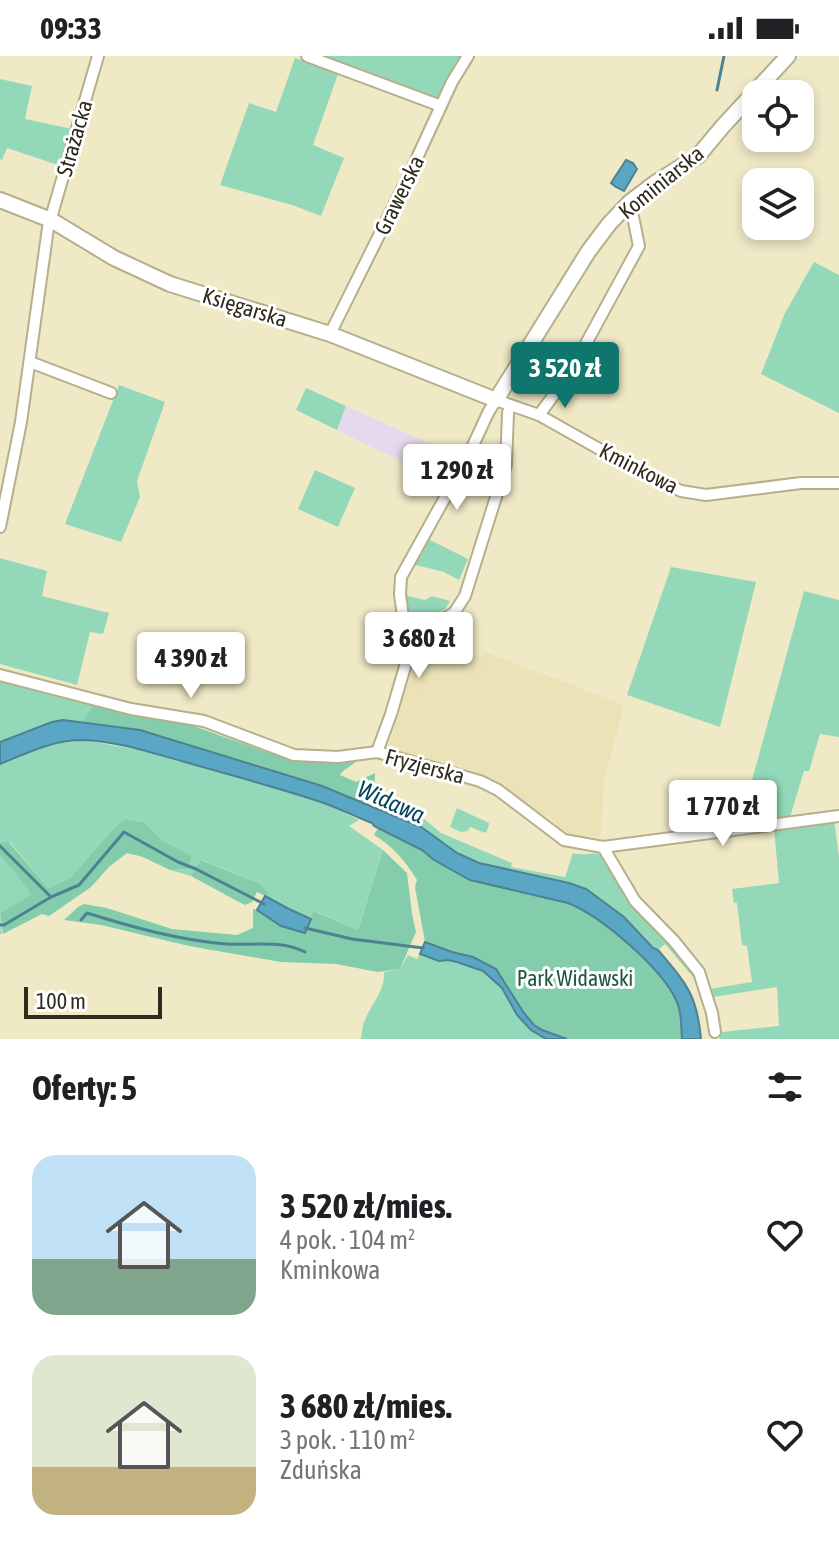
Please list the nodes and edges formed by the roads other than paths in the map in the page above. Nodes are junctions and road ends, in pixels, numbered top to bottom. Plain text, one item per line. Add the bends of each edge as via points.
1 (98, 56) edge
2 (307, 56) edge
3 (468, 56) edge
4 (788, 56) edge
5 (441, 106) junction
6 (0, 200) edge
7 (630, 202) junction
8 (51, 220) junction
9 (330, 334) junction
10 (30, 362) junction
11 (111, 393) dead end
12 (503, 403) junction
13 (541, 412) junction
14 (839, 483) edge
15 (0, 527) edge
16 (414, 636) junction
17 (0, 675) edge
18 (377, 752) junction
19 (839, 816) edge
20 (603, 847) junction
21 (715, 1032) dead end

1 - 8 street, Strażacka
2 - 5 street
3 - 5 street, Grawerska
4 - 7 street, Kominiarska via 698,156
5 - 9 street, Grawerska
6 - 8 street, Księgarska
7 - 12 street, Kominiarska via 588,252
7 - 13 street via 639,246 570,373
8 - 9 street, Księgarska via 170,284
8 - 10 street, Strażacka
9 - 12 street, Księgarska
10 - 11 street
10 - 15 street, Strażacka
12 - 13 street, Kminkowa
12 - 16 street via 403,571 404,625
12 - 16 street via 508,413 506,465 465,596 454,613
13 - 14 street, Kminkowa via 633,468 691,494
16 - 18 street
17 - 18 street, Fryzjerska via 131,709 204,721 294,755
18 - 20 street, Fryzjerska via 490,785 564,840
19 - 20 street, Fryzjerska
20 - 21 street via 635,901 699,972

